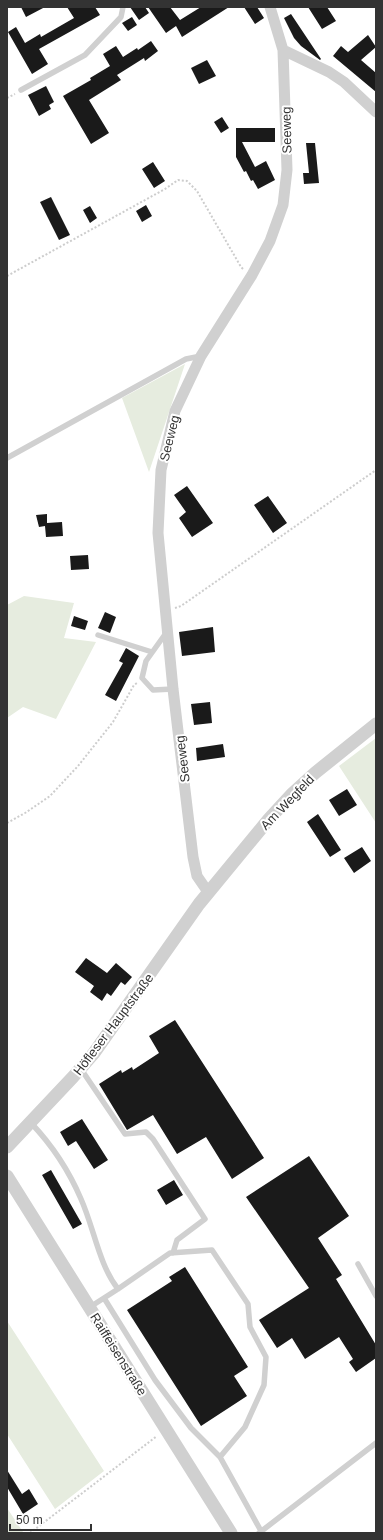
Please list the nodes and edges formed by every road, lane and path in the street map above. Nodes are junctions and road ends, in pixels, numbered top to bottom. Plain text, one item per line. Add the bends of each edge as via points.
1 (123, 7) edge
2 (270, 7) edge
3 (283, 50) junction
4 (21, 90) dead end
5 (375, 110) edge
6 (252, 275) junction
7 (7, 276) edge
8 (201, 356) junction
9 (7, 458) edge
10 (376, 470) edge
11 (166, 610) junction
12 (167, 631) junction
13 (98, 635) dead end
14 (152, 652) junction
15 (142, 678) junction
16 (173, 689) junction
17 (376, 724) edge
18 (7, 823) edge
19 (208, 892) junction
20 (81, 1069) junction
21 (30, 1123) junction
22 (7, 1147) edge
23 (7, 1176) edge
24 (173, 1253) junction
25 (358, 1264) dead end
26 (118, 1289) junction
27 (376, 1296) edge
28 (104, 1298) junction
29 (90, 1307) junction
30 (166, 1429) junction
31 (376, 1443) edge
32 (220, 1457) junction
33 (259, 1532) edge
34 (30, 1533) edge
35 (231, 1533) edge

1 - 4 lane via 121,18 84,55
2 - 3 street, Seeweg
3 - 5 street via 344,82
3 - 6 street, Seeweg via 287,170 283,205 270,241
6 - 7 path via 241,267 197,191 187,181 178,180
6 - 8 street, Seeweg
8 - 9 lane via 186,359
8 - 11 street, Seeweg via 175,411 161,470 158,533
10 - 11 path via 181,606
11 - 12 street, Seeweg
12 - 14 lane
12 - 16 street, Seeweg
13 - 14 lane
14 - 15 lane via 146,661
15 - 16 lane via 153,690
15 - 18 path via 134,685 113,722 69,776 50,796
16 - 19 street, Seeweg via 194,862 197,876
17 - 19 street, Am Wegfeld via 293,793
19 - 20 street, Höfleser Hauptstraße
20 - 21 street, Höfleser Hauptstraße
20 - 24 lane via 125,1134 146,1132 153,1140 205,1219 177,1240
21 - 22 street, Höfleser Hauptstraße
21 - 26 lane via 44,1136 60,1159 82,1199 110,1278
23 - 29 street, Raiffeisenstraße
24 - 26 lane
24 - 32 lane via 212,1250 248,1304 250,1326 266,1357 264,1385 245,1427
25 - 27 lane
26 - 28 lane
28 - 29 lane
28 - 32 lane via 160,1386 191,1428
29 - 30 street, Raiffeisenstraße
30 - 34 path
30 - 35 street, Raiffeisenstraße
31 - 33 lane
32 - 33 lane

